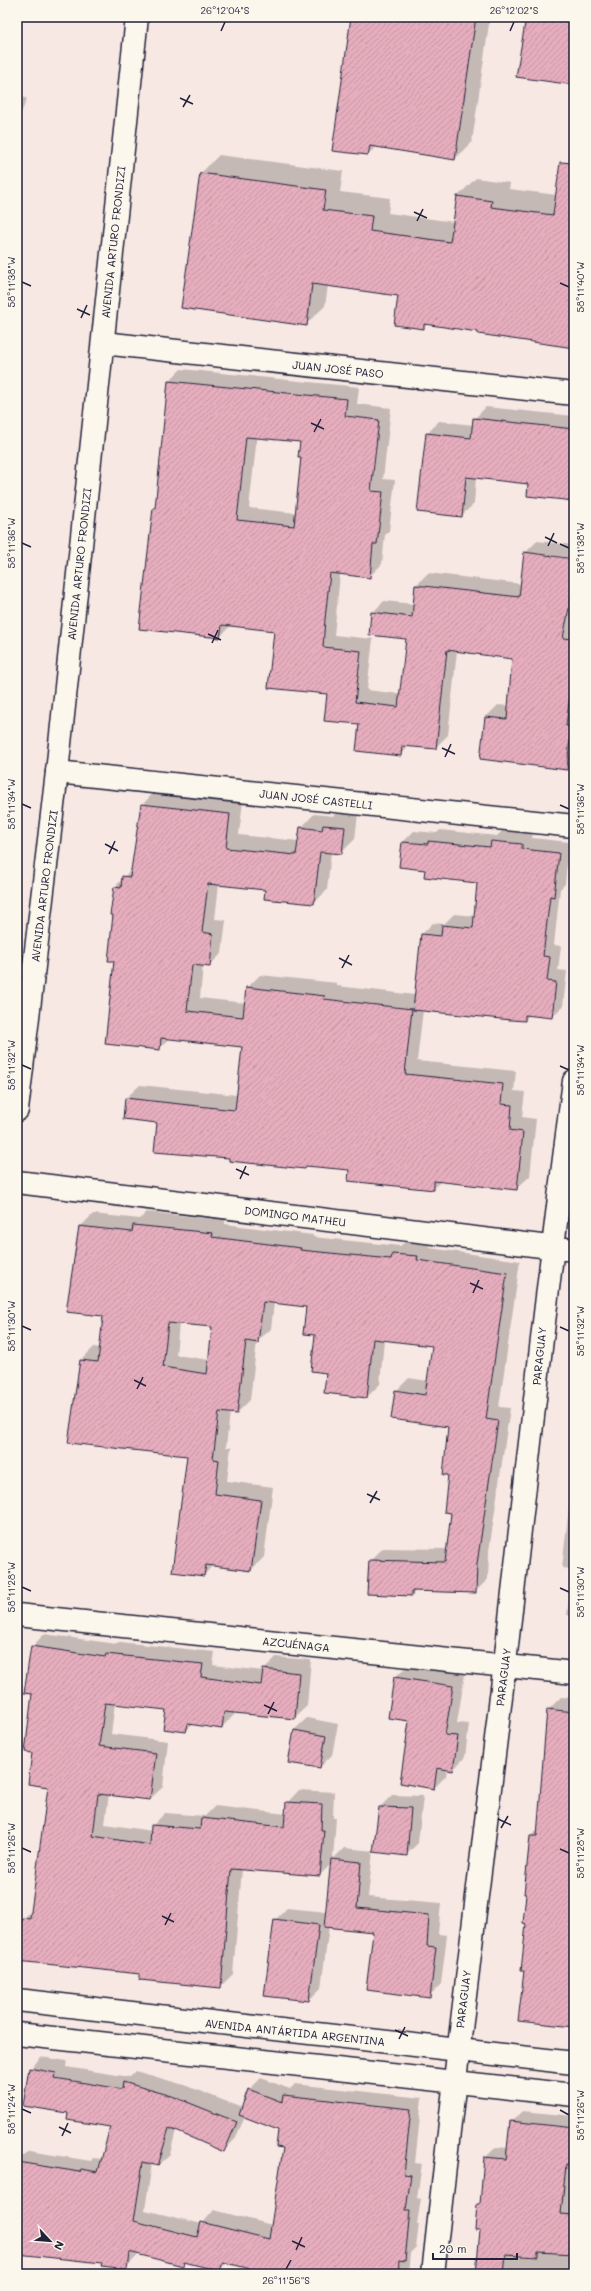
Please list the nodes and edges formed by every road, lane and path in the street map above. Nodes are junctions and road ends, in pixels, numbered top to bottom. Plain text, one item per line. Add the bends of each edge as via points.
1 (136, 17) edge
2 (103, 343) junction
3 (574, 394) edge
4 (57, 772) junction
5 (574, 826) edge
6 (574, 1081) edge
7 (17, 1110) edge
8 (17, 1182) edge
9 (552, 1248) junction
10 (574, 1250) edge
11 (17, 1615) edge
12 (504, 1666) junction
13 (574, 1673) edge
14 (17, 2000) edge
15 (17, 2034) edge
16 (457, 2050) junction
17 (574, 2062) edge
18 (454, 2081) junction
19 (574, 2095) edge
20 (433, 2274) edge

1 - 2 street, AVENIDA ARTURO FRONDIZI
2 - 3 street, JUAN JOSÉ PASO
2 - 4 street, AVENIDA ARTURO FRONDIZI
4 - 5 street, JUAN JOSÉ CASTELLI
4 - 7 street, AVENIDA ARTURO FRONDIZI
6 - 9 street, PARAGUAY
8 - 9 street, DOMINGO MATHEU
9 - 10 street, DOMINGO MATHEU
9 - 12 street, PARAGUAY
11 - 12 street, AZCUÉNAGA
12 - 13 street, AZCUÉNAGA
12 - 16 street, PARAGUAY
14 - 16 street, AVENIDA ANTÁRTIDA ARGENTINA
15 - 18 street
16 - 17 street, AVENIDA ANTÁRTIDA ARGENTINA
16 - 18 street, PARAGUAY
18 - 19 street
18 - 20 street, PARAGUAY

